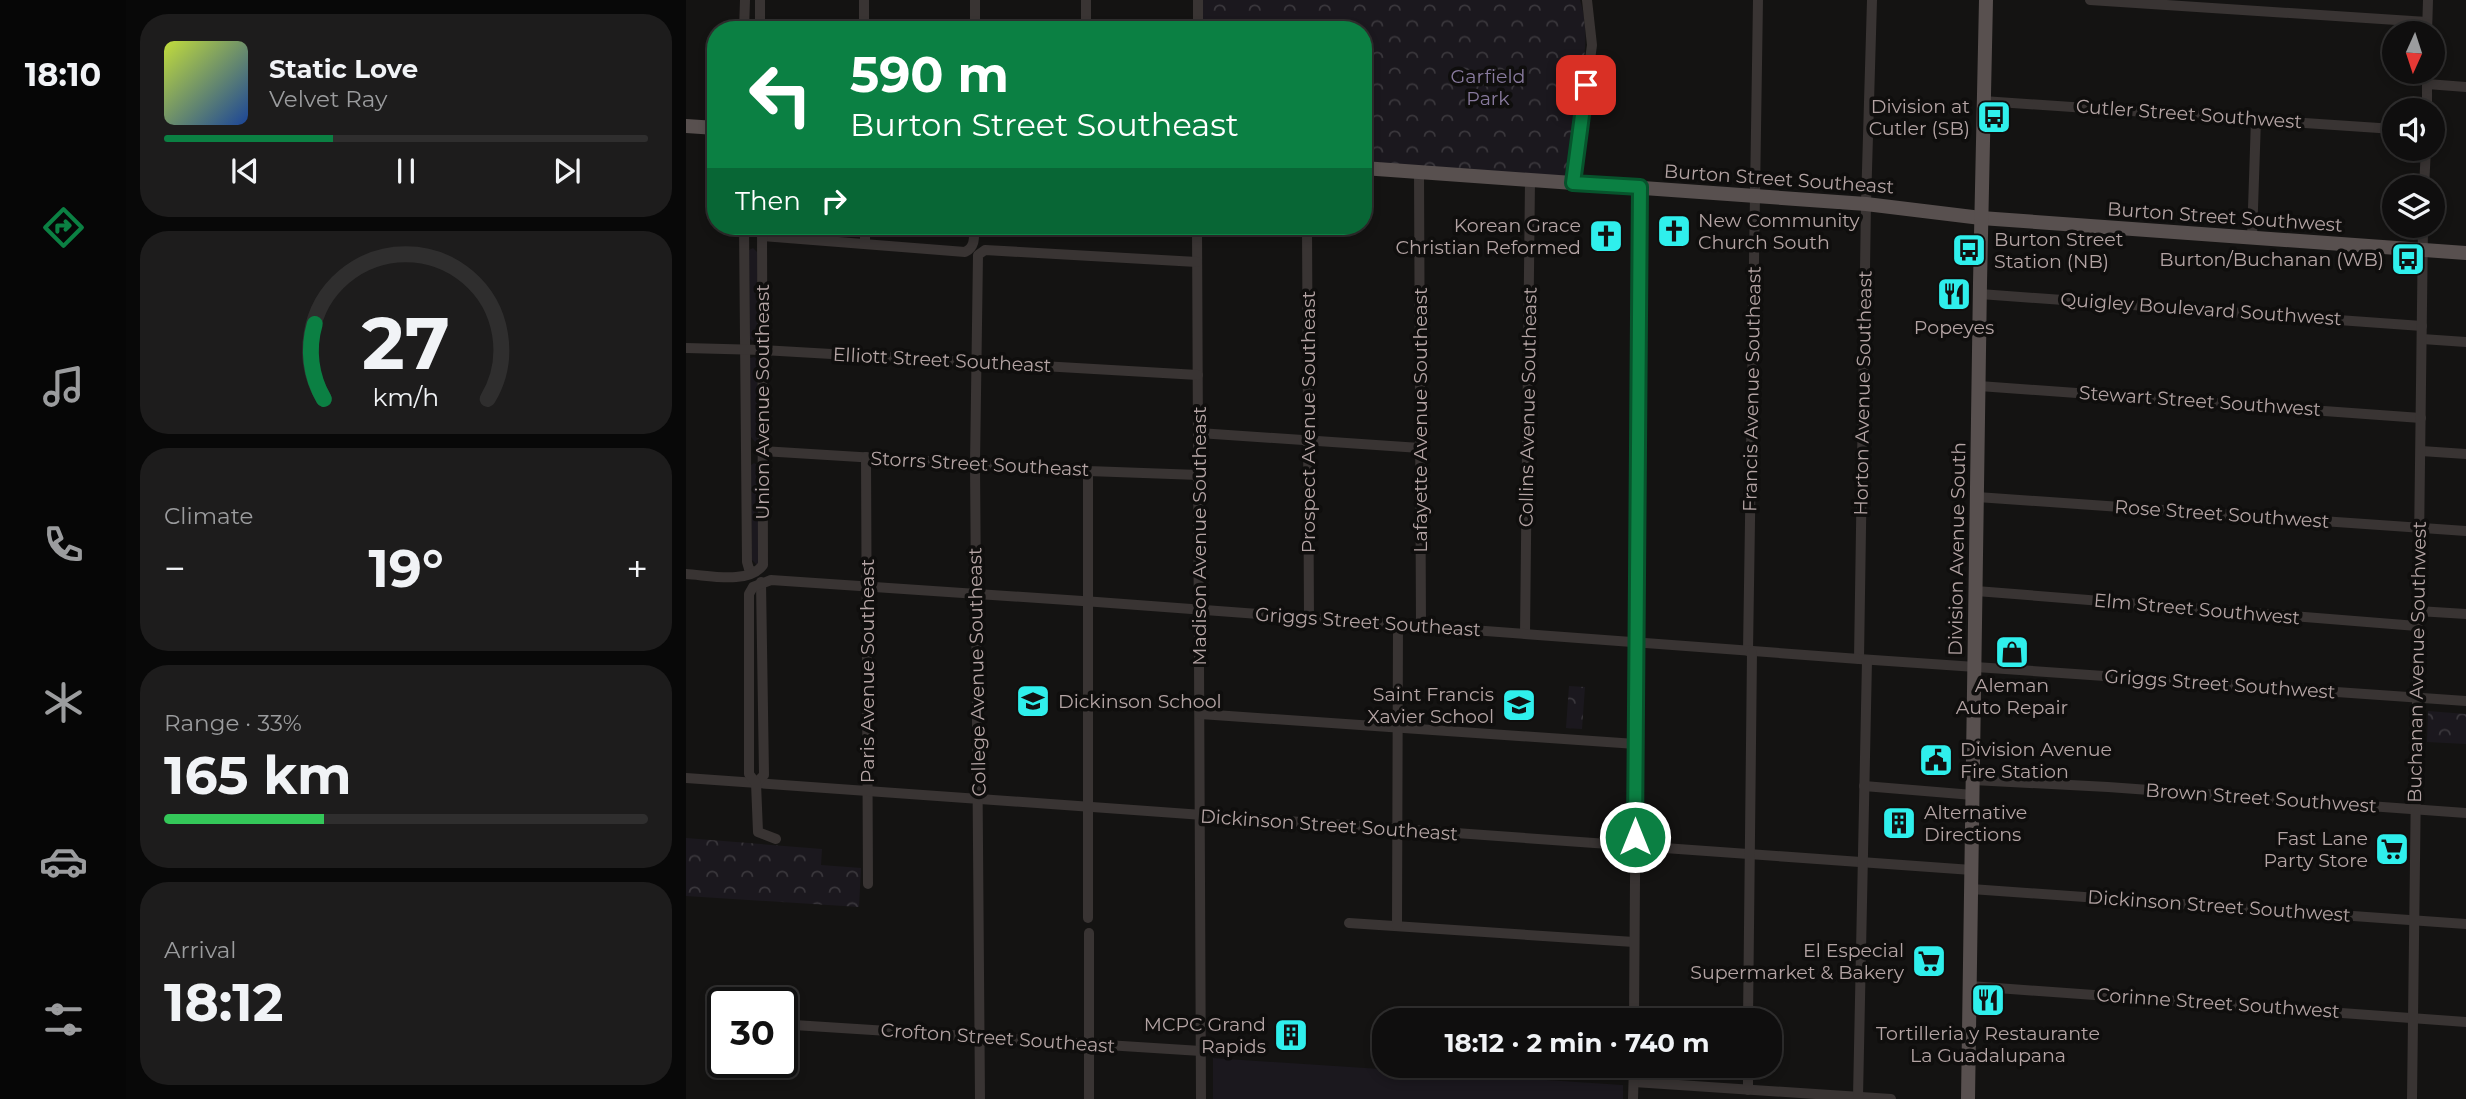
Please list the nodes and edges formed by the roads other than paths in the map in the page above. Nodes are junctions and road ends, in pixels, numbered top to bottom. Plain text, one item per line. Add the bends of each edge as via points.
1 (745, 0) edge
2 (760, 0) edge
3 (864, 0) edge
4 (975, 0) edge
5 (1086, 0) edge
6 (1198, 0) edge
7 (1587, 0) edge
8 (1758, 0) edge
9 (1872, 0) edge
10 (1986, 0) edge
11 (2090, 0) edge
12 (2428, 0) edge
13 (744, 21) edge
14 (760, 21) edge
15 (864, 21) edge
16 (975, 21) edge
17 (1086, 21) edge
18 (1198, 21) edge
19 (2427, 21) edge
20 (2382, 24) edge
21 (2445, 82) edge
22 (2466, 87) edge
23 (1983, 101) junction
24 (2256, 120) junction
25 (686, 126) edge
26 (707, 127) edge
27 (2382, 128) edge
28 (1372, 169) edge
29 (1419, 172) junction
30 (1530, 180) junction
31 (1573, 183) junction
32 (1640, 187) junction
33 (1754, 196) junction
34 (1866, 204) junction
35 (1981, 218) junction
36 (744, 235) edge
37 (762, 235) edge
38 (796, 235) edge
39 (865, 235) edge
40 (974, 235) edge
41 (1197, 235) edge
42 (1307, 235) edge
43 (2252, 238) junction
44 (2423, 238) edge
45 (865, 243) junction
46 (2423, 250) junction
47 (2466, 253) edge
48 (1197, 262) junction
49 (1980, 294) junction
50 (2423, 326) junction
51 (2422, 339) junction
52 (2466, 342) edge
53 (686, 348) edge
54 (746, 350) junction
55 (762, 350) junction
56 (975, 362) junction
57 (1198, 375) junction
58 (1979, 386) junction
59 (2421, 418) junction
60 (1199, 433) junction
61 (1308, 441) junction
62 (1420, 448) junction
63 (762, 451) junction
64 (2421, 451) junction
65 (2466, 454) edge
66 (866, 457) junction
67 (975, 464) junction
68 (1088, 471) junction
69 (1199, 475) junction
70 (1978, 497) junction
71 (2421, 528) junction
72 (2466, 531) edge
73 (753, 572) junction
74 (686, 573) edge
75 (867, 587) junction
76 (1976, 592) junction
77 (976, 594) junction
78 (1089, 601) junction
79 (1200, 610) junction
80 (2418, 611) junction
81 (2466, 614) edge
82 (1309, 618) junction
83 (1398, 624) junction
84 (1421, 626) junction
85 (2417, 626) junction
86 (1525, 635) junction
87 (1638, 643) junction
88 (1750, 652) junction
89 (1863, 660) junction
90 (1975, 667) junction
91 (2416, 697) junction
92 (2466, 701) edge
93 (1200, 714) junction
94 (1398, 729) junction
95 (1636, 744) junction
96 (686, 778) edge
97 (756, 783) junction
98 (1864, 786) junction
99 (1973, 787) junction
100 (867, 791) junction
101 (978, 799) junction
102 (1089, 806) junction
103 (2414, 809) junction
104 (2466, 813) edge
105 (1199, 816) junction
106 (1396, 829) junction
107 (776, 839) dead end
108 (1635, 847) junction
109 (1750, 855) junction
110 (1864, 862) junction
111 (1972, 870) junction
112 (868, 884) dead end
113 (1971, 889) junction
114 (1087, 918) dead end
115 (2414, 920) junction
116 (1349, 923) dead end
117 (2466, 924) edge
118 (1397, 926) junction
119 (1089, 933) dead end
120 (1634, 942) junction
121 (1970, 986) junction
122 (1633, 1008) edge
123 (1748, 1008) edge
124 (2413, 1018) junction
125 (2466, 1023) edge
126 (798, 1025) edge
127 (980, 1037) junction
128 (1089, 1044) junction
129 (1201, 1051) junction
130 (1634, 1078) edge
131 (1748, 1078) edge
132 (1634, 1082) junction
133 (1748, 1090) junction
134 (1858, 1097) junction
135 (980, 1099) edge
136 (1089, 1099) edge
137 (1201, 1099) edge
138 (1633, 1099) edge
139 (1891, 1099) edge
140 (1968, 1099) edge
141 (2412, 1099) edge

1 - 13 street
2 - 14 street
3 - 15 street
4 - 16 street
5 - 17 street
6 - 18 street
7 - 31 street via 1592,45
8 - 33 street, Francis Avenue Southeast
9 - 34 street, Horton Avenue Southeast
10 - 23 main road, Division Avenue South
11 - 20 street
12 - 19 street
21 - 22 street
23 - 24 street, Cutler Street Southwest
23 - 35 main road, Division Avenue South
24 - 27 street, Cutler Street Southwest
24 - 43 street
25 - 26 main road
28 - 29 main road, Burton Street Southeast
29 - 30 main road, Burton Street Southeast
29 - 62 street, Lafayette Avenue Southeast
30 - 31 main road, Burton Street Southeast
30 - 86 street, Collins Avenue Southeast
31 - 32 main road, Burton Street Southeast
32 - 33 main road, Burton Street Southeast
32 - 87 street
33 - 34 main road, Burton Street Southeast
33 - 88 street, Francis Avenue Southeast
34 - 35 main road, Burton Street Southeast
34 - 89 street, Horton Avenue Southeast
35 - 43 main road, Burton Street Southwest
35 - 49 main road, Division Avenue South
36 - 54 street
37 - 55 street, Union Avenue Southeast
38 - 45 street
39 - 45 street
40 - 45 street via 965,252
41 - 48 street, Madison Avenue Southeast
42 - 61 street, Prospect Avenue Southeast
43 - 46 main road, Burton Street Southwest
44 - 46 street, Buchanan Avenue Southwest
46 - 47 main road, Burton Street Southwest
46 - 50 street, Buchanan Avenue Southwest
48 - 56 street, College Avenue Southeast via 980,256
48 - 57 street, Madison Avenue Southeast
49 - 50 street, Quigley Boulevard Southwest
49 - 58 main road, Division Avenue South
50 - 51 street, Buchanan Avenue Southwest
51 - 52 street
51 - 59 street, Buchanan Avenue Southwest
53 - 54 street, Elliott Street Southeast
54 - 55 street, Elliott Street Southeast
54 - 73 street via 747,562
55 - 56 street, Elliott Street Southeast
55 - 63 street, Union Avenue Southeast
56 - 57 street, Elliott Street Southeast
56 - 67 street, College Avenue Southeast
57 - 60 street, Madison Avenue Southeast
58 - 59 street, Stewart Street Southwest
58 - 70 main road, Division Avenue South
59 - 64 street, Buchanan Avenue Southwest
60 - 61 street
60 - 69 street, Madison Avenue Southeast
61 - 62 street
61 - 82 street, Prospect Avenue Southeast
62 - 84 street, Lafayette Avenue Southeast
63 - 66 street, Storrs Street Southeast
63 - 73 street, Union Avenue Southeast via 763,565
64 - 65 street
64 - 71 street, Buchanan Avenue Southwest
66 - 67 street, Storrs Street Southeast
66 - 75 street, Paris Avenue Southeast
67 - 68 street, Storrs Street Southeast
67 - 77 street, College Avenue Southeast
68 - 69 street, Storrs Street Southeast
68 - 78 street
69 - 79 street, Madison Avenue Southeast
70 - 71 street, Rose Street Southwest
70 - 76 main road, Division Avenue South
71 - 72 street, Rose Street Southwest
71 - 80 street, Buchanan Avenue Southwest
73 - 74 street via 741,577
75 - 77 street, Griggs Street Southeast
75 - 97 street, Griggs Street Southeast via 771,580 752,587 748,594 750,774
75 - 100 street, Paris Avenue Southeast
76 - 85 street, Elm Street Southwest
76 - 90 main road, Division Avenue South
77 - 78 street, Griggs Street Southeast
77 - 101 street, College Avenue Southeast
78 - 79 street, Griggs Street Southeast
78 - 102 street
79 - 82 street, Griggs Street Southeast
79 - 93 street, Madison Avenue Southeast
80 - 81 street
80 - 85 street, Buchanan Avenue Southwest
82 - 83 street, Griggs Street Southeast
83 - 84 street, Griggs Street Southeast
83 - 94 street
84 - 86 street, Griggs Street Southeast
85 - 91 street, Buchanan Avenue Southwest
86 - 87 street, Griggs Street Southeast
87 - 88 street, Griggs Street Southeast
87 - 95 street
88 - 89 street, Griggs Street Southeast
88 - 109 street, Francis Avenue Southeast
89 - 90 street, Griggs Street Southeast
89 - 98 street, Horton Avenue Southeast
90 - 91 street, Griggs Street Southwest
90 - 99 main road, Division Avenue South
91 - 92 street, Griggs Street Southwest
91 - 103 street, Buchanan Avenue Southwest
93 - 94 street
93 - 105 street, Madison Avenue Southeast
94 - 95 street
94 - 106 street
95 - 108 street
96 - 97 street, Dickinson Street Southeast
97 - 100 street, Dickinson Street Southeast
97 - 107 street via 758,832
98 - 99 street, Brown Street Southwest
98 - 110 street, Horton Avenue Southeast
99 - 103 street, Brown Street Southwest via 2108,787
99 - 111 main road, Division Avenue South
100 - 101 street, Dickinson Street Southeast
100 - 112 street, Paris Avenue Southeast
101 - 102 street, Dickinson Street Southeast
101 - 127 street, College Avenue Southeast
102 - 105 street, Dickinson Street Southeast
102 - 114 street
103 - 104 street, Brown Street Southwest
103 - 115 street, Buchanan Avenue Southwest
105 - 106 street, Dickinson Street Southeast
105 - 129 street, Madison Avenue Southeast
106 - 108 street, Dickinson Street Southeast
106 - 118 street
108 - 109 street, Dickinson Street Southeast
108 - 120 street
109 - 110 street, Dickinson Street Southeast
109 - 123 street, Francis Avenue Southeast
110 - 111 street, Dickinson Street Southeast
110 - 134 street, Horton Avenue Southeast
111 - 113 main road, Division Avenue South
113 - 115 street, Dickinson Street Southwest
113 - 121 main road, Division Avenue South
115 - 117 street, Dickinson Street Southwest
115 - 124 street, Buchanan Avenue Southwest
116 - 118 street
118 - 120 street
119 - 128 street
120 - 122 street
121 - 124 street, Corinne Street Southwest
121 - 140 main road, Division Avenue South
124 - 125 street, Corinne Street Southwest
124 - 141 street, Buchanan Avenue Southwest
126 - 127 street, Crofton Street Southeast
127 - 128 street, Crofton Street Southeast
127 - 135 street, College Avenue Southeast
128 - 129 street, Crofton Street Southeast
128 - 136 street
129 - 137 street, Madison Avenue Southeast
130 - 132 street
131 - 133 street
132 - 133 street
132 - 138 street
133 - 134 street
134 - 139 street

